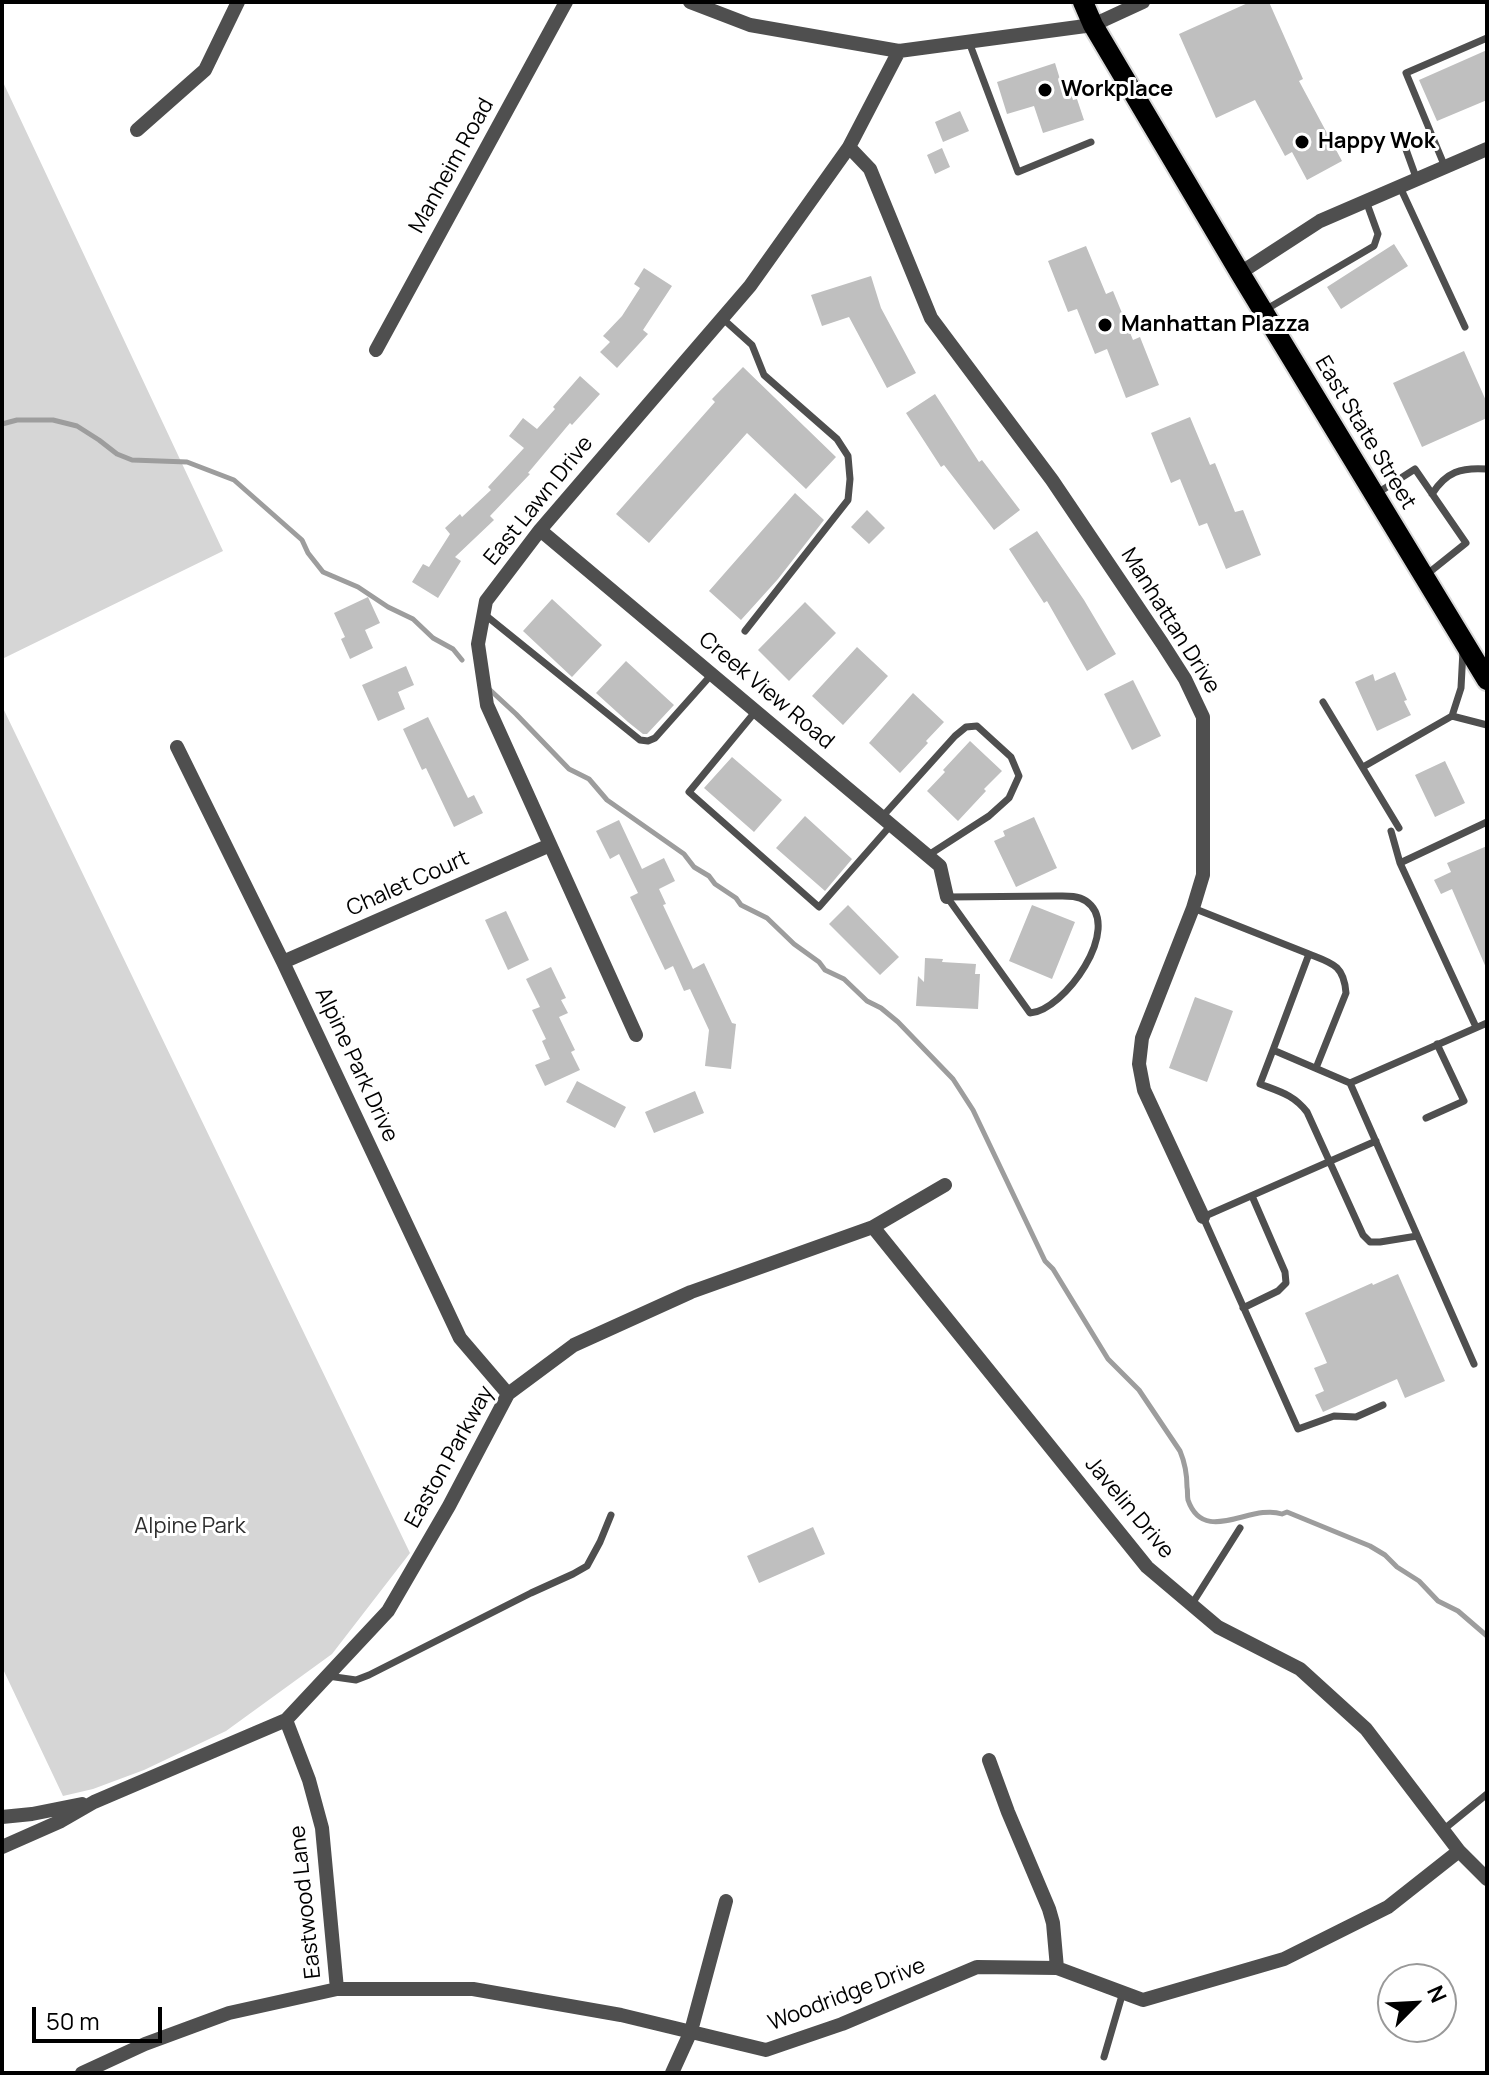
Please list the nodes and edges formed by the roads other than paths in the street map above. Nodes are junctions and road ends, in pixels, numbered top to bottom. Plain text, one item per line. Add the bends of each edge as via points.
1 (238, 2) edge
2 (566, 2) edge
3 (690, 2) edge
4 (1083, 2) edge
5 (1143, 2) edge
6 (1093, 25) junction
7 (1487, 38) edge
8 (969, 42) junction
9 (899, 51) junction
10 (137, 130) dead end
11 (1091, 142) dead end
12 (1404, 144) dead end
13 (849, 147) junction
14 (1487, 149) edge
15 (1445, 167) junction
16 (1417, 180) junction
17 (1400, 187) junction
18 (1366, 201) junction
19 (1240, 273) junction
20 (1263, 311) junction
21 (722, 318) junction
22 (1465, 327) dead end
23 (376, 350) dead end
24 (1487, 469) edge
25 (1432, 494) junction
26 (1375, 495) junction
27 (540, 530) junction
28 (1424, 576) junction
29 (484, 613) junction
30 (745, 631) dead end
31 (1463, 641) junction
32 (712, 674) junction
33 (1487, 680) edge
34 (1323, 702) dead end
35 (756, 711) junction
36 (1452, 716) junction
37 (1487, 725) edge
38 (177, 747) dead end
39 (1363, 767) junction
40 (887, 821) junction
41 (1487, 822) edge
42 (550, 845) junction
43 (927, 856) junction
44 (1400, 863) junction
45 (947, 897) junction
46 (1193, 908) junction
47 (1309, 954) junction
48 (283, 962) junction
49 (1487, 1023) edge
50 (1476, 1027) junction
51 (636, 1035) dead end
52 (1437, 1044) junction
53 (1273, 1050) junction
54 (1316, 1068) junction
55 (1350, 1083) junction
56 (1426, 1118) dead end
57 (1376, 1141) junction
58 (1330, 1161) junction
59 (945, 1185) dead end
60 (1252, 1196) junction
61 (1203, 1217) junction
62 (873, 1227) junction
63 (1417, 1236) junction
64 (1243, 1308) junction
65 (1474, 1364) dead end
66 (508, 1394) junction
67 (1383, 1405) dead end
68 (611, 1515) dead end
69 (1240, 1528) dead end
70 (1192, 1605) junction
71 (327, 1676) junction
72 (286, 1720) junction
73 (989, 1760) dead end
74 (1487, 1794) edge
75 (94, 1802) junction
76 (2, 1817) edge
77 (1443, 1830) junction
78 (2, 1847) edge
79 (1459, 1851) junction
80 (1487, 1879) edge
81 (726, 1901) dead end
82 (1057, 1968) junction
83 (337, 1989) junction
84 (1123, 1992) junction
85 (691, 2031) junction
86 (1104, 2057) dead end
87 (82, 2073) edge
88 (672, 2073) edge

1 - 10 street via 205,70
2 - 23 street, Manheim Road
3 - 9 street via 750,25
4 - 6 main road, East State Street
5 - 6 street
6 - 8 street
6 - 19 main road, East State Street
7 - 15 lane via 1406,73
8 - 9 street
8 - 11 lane via 1018,172
9 - 13 street, East Lawn Drive
12 - 16 lane
13 - 21 street, East Lawn Drive
13 - 46 street, Manhattan Drive via 870,169 931,318 1052,480 1185,679 1203,717 1203,875
14 - 15 street
15 - 16 street
16 - 17 street
17 - 18 street
17 - 22 lane
18 - 19 street via 1320,221
18 - 20 lane via 1378,234 1374,246
19 - 20 main road, East State Street
20 - 26 main road, East State Street
21 - 27 street, East Lawn Drive
21 - 30 lane via 752,345 764,375 837,439 848,456 850,479 848,500
24 - 25 lane via 1469,467 1448,475
25 - 26 lane via 1415,469
25 - 28 lane via 1466,543
26 - 28 main road, East State Street
27 - 29 street, East Lawn Drive via 486,601
27 - 32 street, Creek View Road
28 - 31 main road, East State Street
29 - 32 lane via 640,740 655,738
29 - 42 street, East Lawn Drive via 478,644 487,705
31 - 33 main road, East State Street
31 - 36 lane via 1461,688
32 - 35 street, Creek View Road
34 - 39 lane
35 - 40 street, Creek View Road
35 - 40 lane via 689,792 819,907
36 - 37 lane
36 - 39 lane
38 - 48 street, Alpine Park Drive
39 - 44 lane via 1395,830
40 - 43 street, Creek View Road
40 - 43 lane via 955,736 977,726 1011,757 1019,776 1009,798 989,816
41 - 44 lane
42 - 48 street, Chalet Court
42 - 51 street, East Lawn Drive
43 - 45 street, Creek View Road via 940,866
44 - 50 lane
45 - 45 lane via 1084,900 1098,918 1091,957 1068,990 1030,1013
46 - 47 lane
46 - 61 street, Manhattan Drive via 1142,1038 1139,1064 1144,1090
47 - 53 lane
47 - 54 lane via 1335,965 1346,993
48 - 66 street, Alpine Park Drive via 460,1338
49 - 50 lane
50 - 52 lane
52 - 55 lane
52 - 56 lane via 1464,1101
53 - 54 lane
53 - 58 lane via 1260,1084 1299,1102
54 - 55 lane
55 - 57 lane
57 - 58 lane
57 - 63 lane
58 - 60 lane
58 - 63 lane via 1370,1242
59 - 62 street, Easton Parkway
60 - 61 lane
60 - 64 lane via 1286,1283
61 - 64 lane
62 - 66 street, Easton Parkway via 691,1292 574,1345
62 - 70 street, Javelin Drive via 1147,1567
63 - 65 lane
64 - 67 lane via 1298,1429 1334,1416 1356,1417
66 - 71 street, Easton Parkway via 388,1611
68 - 71 lane via 587,1566 573,1574 369,1675 356,1680
69 - 70 lane
70 - 77 street, Javelin Drive via 1218,1627 1300,1669 1366,1729
71 - 72 street, Easton Parkway
72 - 75 street, Easton Parkway
72 - 83 street, Eastwood Lane via 322,1828
73 - 82 street via 1049,1909
74 - 77 lane
75 - 76 street, Easton Parkway
75 - 78 street, Easton Parkway
77 - 79 street, Javelin Drive
79 - 80 street, Javelin Drive
79 - 84 street, Woodridge Drive via 1388,1907 1284,1959 1143,2000
81 - 85 street
82 - 84 street, Woodridge Drive
82 - 85 street, Woodridge Drive via 977,1967 766,2050
83 - 85 street, Woodridge Drive via 473,1989
83 - 87 street, Woodridge Drive via 229,2013
84 - 86 lane
85 - 88 street

